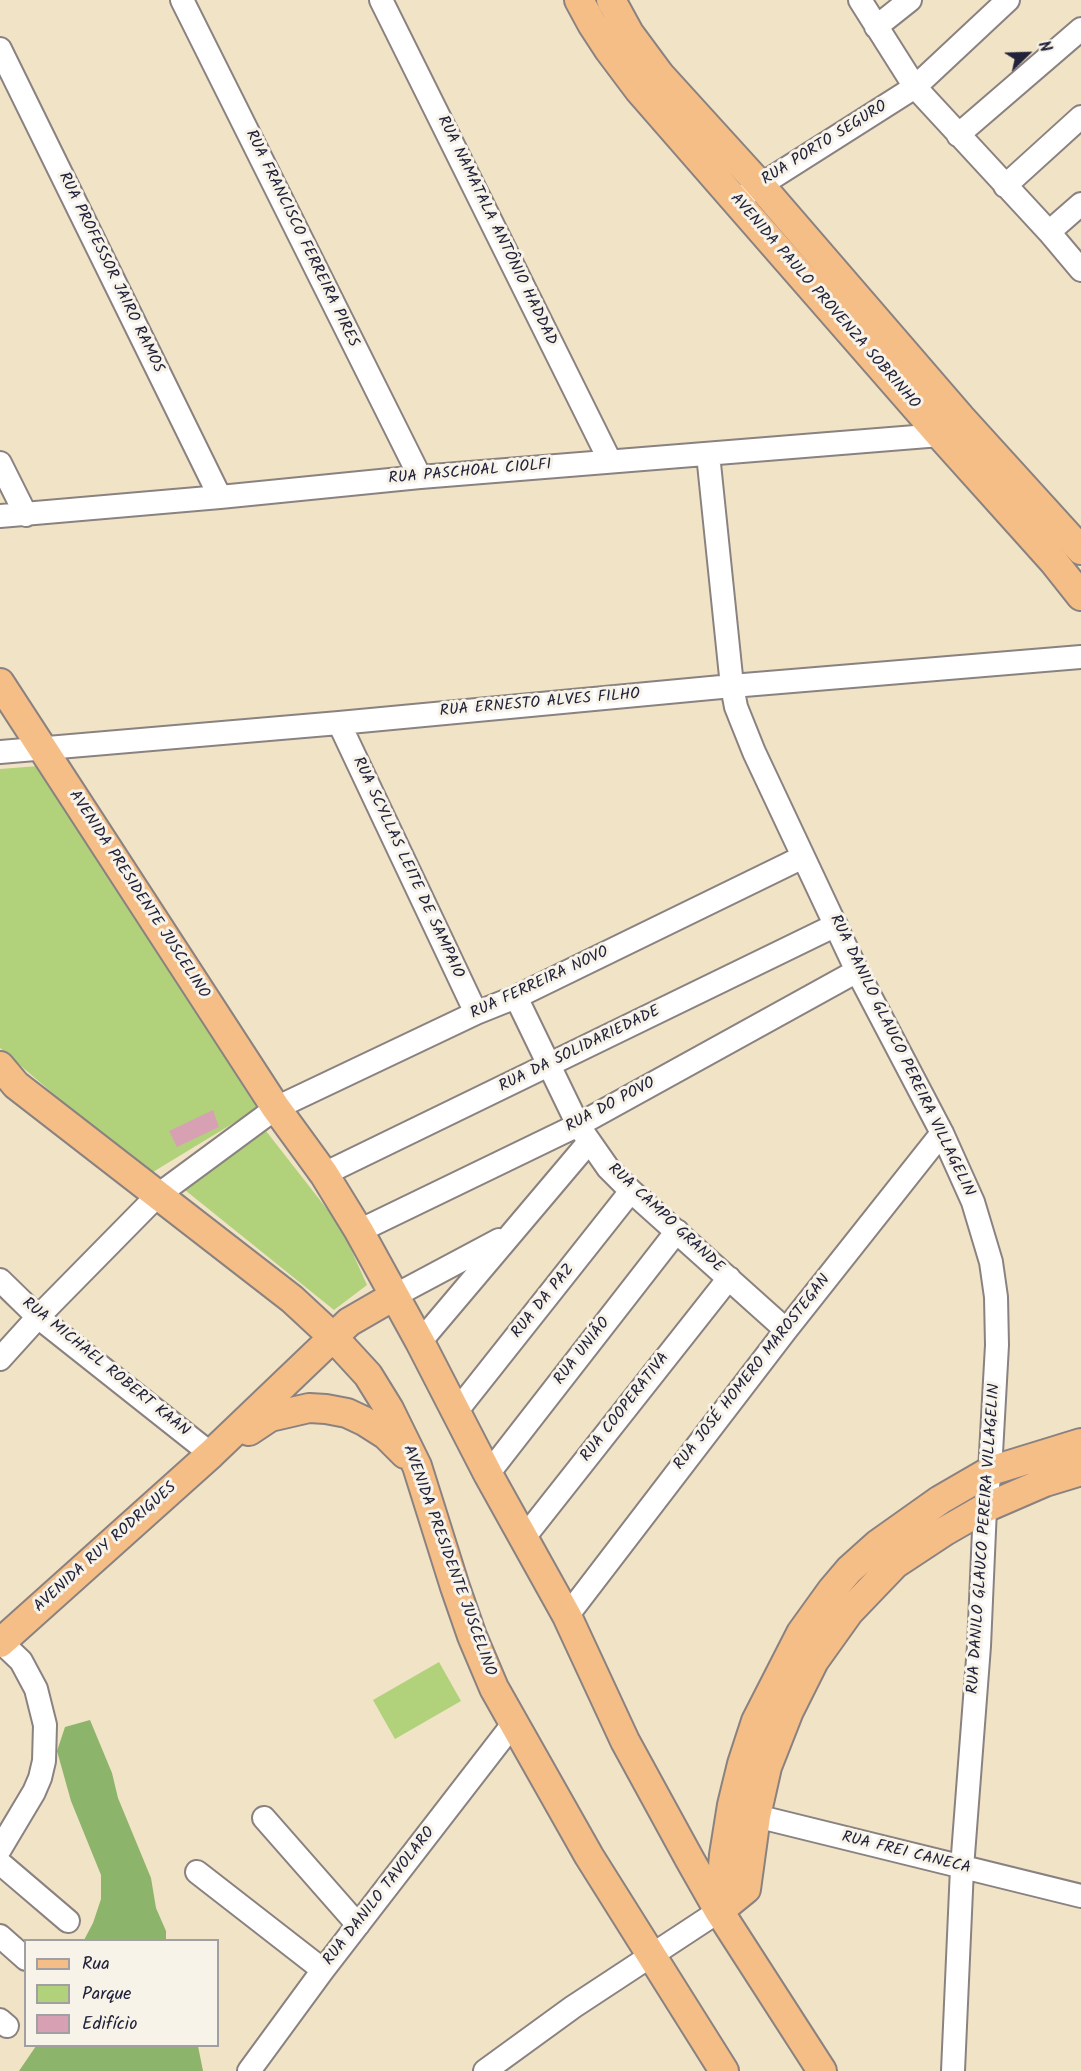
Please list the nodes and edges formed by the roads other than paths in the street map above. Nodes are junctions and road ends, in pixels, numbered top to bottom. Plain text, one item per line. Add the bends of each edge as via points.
1 (182, 0) edge
2 (381, 0) edge
3 (579, 0) edge
4 (611, 0) edge
5 (860, 0) edge
6 (910, 0) edge
7 (1008, 0) edge
8 (876, 27) junction
9 (1081, 29) edge
10 (0, 49) edge
11 (915, 87) junction
12 (1081, 117) edge
13 (958, 135) junction
14 (760, 185) junction
15 (1005, 186) junction
16 (737, 201) junction
17 (1081, 204) edge
18 (1049, 232) junction
19 (1081, 270) edge
20 (940, 435) junction
21 (708, 454) junction
22 (610, 461) junction
23 (0, 463) edge
24 (420, 477) junction
25 (220, 498) junction
26 (26, 515) junction
27 (0, 516) edge
28 (1081, 550) edge
29 (1081, 596) edge
30 (1081, 657) edge
31 (0, 683) edge
32 (732, 686) junction
33 (339, 723) junction
34 (43, 748) junction
35 (0, 752) edge
36 (803, 857) junction
37 (836, 925) junction
38 (857, 971) junction
39 (516, 997) junction
40 (476, 1013) junction
41 (550, 1065) junction
42 (0, 1066) edge
43 (276, 1108) junction
44 (584, 1133) junction
45 (942, 1133) junction
46 (324, 1174) junction
47 (632, 1191) junction
48 (158, 1195) junction
49 (359, 1231) junction
50 (677, 1231) junction
51 (511, 1233) junction
52 (729, 1278) junction
53 (0, 1280) edge
54 (393, 1296) junction
55 (38, 1317) junction
56 (786, 1330) junction
57 (333, 1337) junction
58 (420, 1342) junction
59 (0, 1359) edge
60 (456, 1412) junction
61 (1081, 1443) edge
62 (211, 1454) junction
63 (417, 1466) junction
64 (990, 1471) junction
65 (1081, 1472) edge
66 (488, 1474) junction
67 (985, 1508) junction
68 (523, 1539) junction
69 (567, 1616) junction
70 (0, 1642) edge
71 (513, 1724) junction
72 (744, 1811) junction
73 (264, 1818) dead end
74 (0, 1849) edge
75 (723, 1855) junction
76 (690, 1860) junction
77 (0, 1863) edge
78 (962, 1868) junction
79 (197, 1872) dead end
80 (1081, 1896) edge
81 (719, 1911) junction
82 (68, 1921) dead end
83 (358, 1925) junction
84 (0, 1936) edge
85 (651, 1954) junction
86 (24, 1957) edge
87 (323, 1970) junction
88 (249, 2071) edge
89 (484, 2071) edge
90 (724, 2071) edge
91 (822, 2071) edge
92 (953, 2071) edge

1 - 24 street, RUA FRANCISCO FERREIRA PIRES
2 - 22 street, RUA NAMATALA ANTÔNIO HADDAD
3 - 16 main road, AVENIDA PAULO PROVENZA SOBRINHO via 639,90
4 - 14 main road, AVENIDA PAULO PROVENZA SOBRINHO via 660,75
5 - 8 street
6 - 8 street
7 - 11 street, RUA PORTO SEGURO
8 - 11 street
9 - 13 street
10 - 25 street, RUA PROFESSOR JAIRO RAMOS
11 - 13 street
11 - 14 street, RUA PORTO SEGURO
12 - 15 street
13 - 15 street
14 - 16 street, RUA PORTO SEGURO
14 - 28 main road, AVENIDA PAULO PROVENZA SOBRINHO
15 - 18 street
16 - 20 main road, AVENIDA PAULO PROVENZA SOBRINHO
17 - 18 street
18 - 19 street
20 - 21 street, RUA PASCHOAL CIOLFI
20 - 29 main road, AVENIDA PAULO PROVENZA SOBRINHO
21 - 22 street, RUA PASCHOAL CIOLFI
21 - 32 street, RUA DANILO GLAUCO PEREIRA VILLAGELIN
22 - 24 street, RUA PASCHOAL CIOLFI
23 - 26 street
24 - 25 street, RUA PASCHOAL CIOLFI
25 - 26 street, RUA PASCHOAL CIOLFI
26 - 27 street, RUA PASCHOAL CIOLFI
30 - 32 street, RUA ERNESTO ALVES FILHO
31 - 34 main road, AVENIDA PRESIDENTE JUSCELINO
32 - 33 street, RUA ERNESTO ALVES FILHO
32 - 36 street, RUA DANILO GLAUCO PEREIRA VILLAGELIN via 754,752
33 - 34 street, RUA ERNESTO ALVES FILHO
33 - 40 street, RUA SCYLLAS LEITE DE SAMPAIO
34 - 35 street, RUA ERNESTO ALVES FILHO
34 - 43 main road, AVENIDA PRESIDENTE JUSCELINO
36 - 37 street, RUA DANILO GLAUCO PEREIRA VILLAGELIN
36 - 39 street, RUA FERREIRA NOVO
37 - 38 street, RUA DANILO GLAUCO PEREIRA VILLAGELIN
37 - 41 street, RUA DA SOLIDARIEDADE
38 - 44 street, RUA DO POVO
38 - 45 street, RUA DANILO GLAUCO PEREIRA VILLAGELIN
39 - 40 street, RUA FERREIRA NOVO
39 - 41 street, RUA CAMPO GRANDE
40 - 43 street, RUA FERREIRA NOVO
41 - 44 street, RUA CAMPO GRANDE
41 - 46 street, RUA DA SOLIDARIEDADE
42 - 48 main road, AVENIDA PRESIDENTE JUSCELINO via 16,1084
43 - 46 main road, AVENIDA PRESIDENTE JUSCELINO
43 - 48 street
44 - 47 street, RUA CAMPO GRANDE via 608,1168
44 - 49 street, RUA DO POVO
44 - 51 street, RUA DO POVO
45 - 56 street, RUA JOSÉ HOMERO MAROSTEGAN
45 - 64 street, RUA DANILO GLAUCO PEREIRA VILLAGELIN via 973,1202 991,1262 996,1297
46 - 49 main road, AVENIDA PRESIDENTE JUSCELINO
47 - 50 street, RUA CAMPO GRANDE
47 - 60 street, RUA DA PAZ
48 - 55 street
48 - 57 main road, AVENIDA PRESIDENTE JUSCELINO via 266,1277
49 - 54 main road, AVENIDA PRESIDENTE JUSCELINO
50 - 52 street, RUA CAMPO GRANDE
50 - 66 street, RUA UNIÃO
51 - 54 street
51 - 58 street, RUA DO POVO
52 - 56 street, RUA CAMPO GRANDE
52 - 68 street, RUA COOPERATIVA
53 - 55 street, RUA MICHAEL ROBERT KAAN
54 - 57 main road, AVENIDA RUY RODRIGUES via 349,1322
54 - 58 main road, AVENIDA PRESIDENTE JUSCELINO
55 - 59 street
55 - 62 street, RUA MICHAEL ROBERT KAAN
56 - 69 street, RUA JOSÉ HOMERO MAROSTEGAN
57 - 62 main road, AVENIDA RUY RODRIGUES
57 - 63 main road, AVENIDA PRESIDENTE JUSCELINO via 368,1375
58 - 60 main road, AVENIDA PRESIDENTE JUSCELINO
60 - 66 main road, AVENIDA PRESIDENTE JUSCELINO
61 - 64 main road
62 - 63 main road, AVENIDA RUY RODRIGUES via 270,1416 309,1408 347,1413 364,1420 386,1435
62 - 70 main road, AVENIDA RUY RODRIGUES
63 - 71 main road, AVENIDA PRESIDENTE JUSCELINO via 470,1630
64 - 67 street, RUA DANILO GLAUCO PEREIRA VILLAGELIN
64 - 72 main road via 940,1500 878,1544 832,1590 801,1634 756,1721 742,1764
65 - 67 main road via 1045,1482
66 - 68 main road, AVENIDA PRESIDENTE JUSCELINO
67 - 72 main road via 896,1564 849,1612 814,1661
67 - 78 street, RUA DANILO GLAUCO PEREIRA VILLAGELIN
68 - 69 main road, AVENIDA PRESIDENTE JUSCELINO
69 - 76 main road, AVENIDA PRESIDENTE JUSCELINO via 625,1741
70 - 74 street via 21,1661 36,1689 45,1725 40,1778
71 - 83 street, RUA DANILO TAVOLARO
71 - 85 main road, AVENIDA PRESIDENTE JUSCELINO
72 - 75 main road
72 - 78 street, RUA FREI CANECA
72 - 81 main road via 746,1889
73 - 83 street
75 - 76 main road
75 - 81 main road
76 - 81 main road, AVENIDA PRESIDENTE JUSCELINO
77 - 82 street
78 - 80 street, RUA FREI CANECA
78 - 92 street, RUA DANILO GLAUCO PEREIRA VILLAGELIN
79 - 87 street
81 - 85 street
81 - 91 main road, AVENIDA PRESIDENTE JUSCELINO
83 - 87 street, RUA DANILO TAVOLARO
84 - 86 street
85 - 89 street
85 - 90 main road, AVENIDA PRESIDENTE JUSCELINO
87 - 88 street, RUA DANILO TAVOLARO

